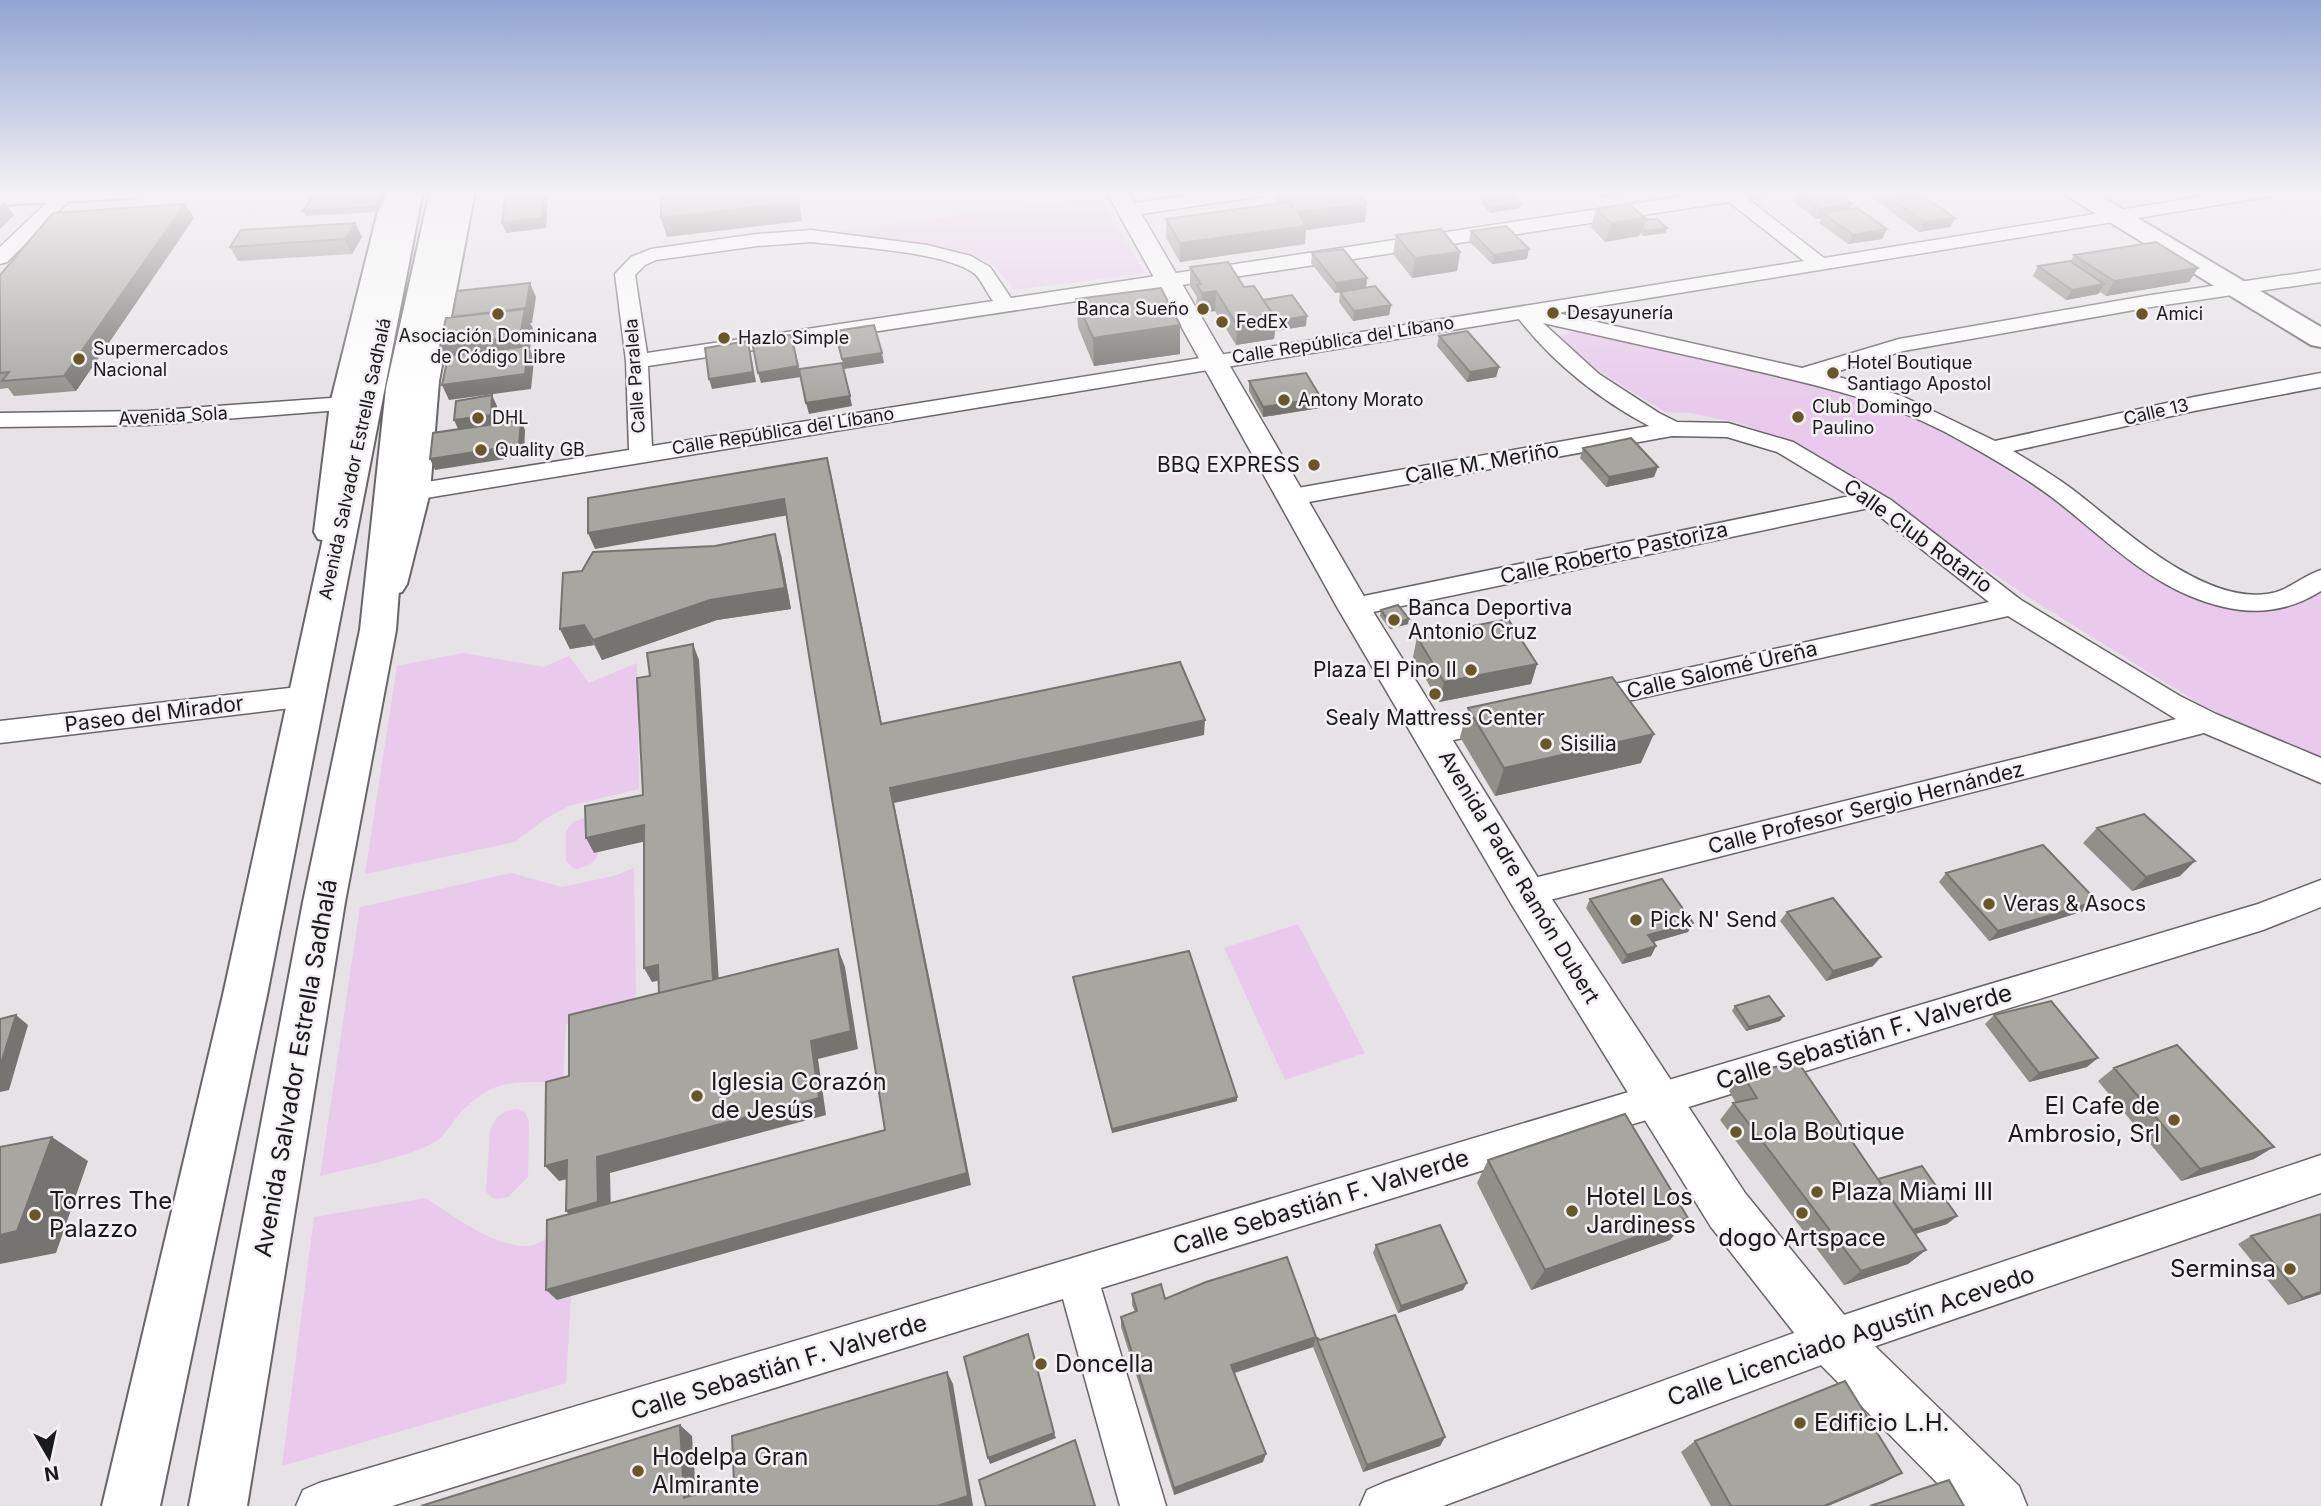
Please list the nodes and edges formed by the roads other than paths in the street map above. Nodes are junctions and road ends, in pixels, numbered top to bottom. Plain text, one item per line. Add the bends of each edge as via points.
1 (382, 261) edge
2 (392, 261) edge
3 (427, 261) edge
4 (449, 261) edge
5 (638, 261) edge
6 (966, 261) edge
7 (1156, 261) edge
8 (1299, 261) edge
9 (1816, 261) edge
10 (1844, 261) edge
11 (2191, 261) edge
12 (1821, 265) junction
13 (2321, 276) edge
14 (1168, 282) junction
15 (2238, 290) junction
16 (1005, 304) junction
17 (1523, 312) junction
18 (2321, 339) edge
19 (636, 361) junction
20 (1213, 361) junction
21 (1802, 376) junction
22 (2321, 380) edge
23 (356, 398) junction
24 (0, 420) edge
25 (1672, 429) junction
26 (1992, 449) junction
27 (641, 455) junction
28 (414, 492) junction
29 (1292, 497) junction
30 (1872, 499) junction
31 (2321, 579) edge
32 (2012, 606) junction
33 (1354, 607) junction
34 (378, 630) junction
35 (307, 696) junction
36 (2206, 722) junction
37 (0, 732) edge
38 (1433, 734) junction
39 (2321, 771) edge
40 (2321, 892) edge
41 (1526, 893) junction
42 (1656, 1099) junction
43 (2321, 1174) edge
44 (1077, 1276) junction
45 (1832, 1340) junction
46 (131, 1506) edge
47 (218, 1506) edge
48 (319, 1506) edge
49 (1143, 1506) edge
50 (1383, 1506) edge
51 (1999, 1506) edge

1 - 23 main road, Avenida Salvador Estrella Sadhalá
2 - 23 main road, Avenida Salvador Estrella Sadhalá
3 - 34 main road, Avenida Salvador Estrella Sadhalá via 400,388
4 - 28 main road, Avenida Salvador Estrella Sadhalá via 425,381
5 - 19 street, Calle Paralela via 625,274
6 - 16 street, Calle Paralela via 983,271
7 - 14 street, Avenida Padre Ramón Dubert
8 - 14 street
9 - 12 street
10 - 12 street, Calle República del Líbano
11 - 15 main road
12 - 17 street, Calle República del Líbano
13 - 15 street
14 - 16 street
14 - 20 street, Avenida Padre Ramón Dubert
15 - 18 main road
15 - 21 street via 1899,345
16 - 19 street
17 - 20 street, Calle República del Líbano
17 - 21 street
17 - 25 street via 1569,362
19 - 27 street, Calle Paralela
20 - 27 street, Calle República del Líbano
20 - 29 street, Avenida Padre Ramón Dubert
21 - 26 street via 1886,397
22 - 26 street, Calle 13
23 - 24 street, Avenida Sola via 147,418
23 - 35 main road, Avenida Salvador Estrella Sadhalá
25 - 29 street, Calle M. Meriño
25 - 30 street, Calle Club Rotario via 1716,429 1766,439
26 - 31 street via 2038,476 2179,579 2211,594 2258,604 2289,598
27 - 28 street, Calle República del Líbano
28 - 34 main road, Avenida Salvador Estrella Sadhalá
29 - 33 street, Avenida Padre Ramón Dubert
30 - 32 street, Calle Club Rotario
30 - 33 street, Calle Roberto Pastoriza
32 - 36 street, Calle Club Rotario
32 - 38 street, Calle Salomé Ureña
33 - 38 street, Avenida Padre Ramón Dubert
34 - 47 main road, Avenida Salvador Estrella Sadhalá via 324,902
35 - 37 street, Paseo del Mirador
35 - 46 main road, Avenida Salvador Estrella Sadhalá
36 - 39 street, Calle Club Rotario
36 - 41 street, Calle Profesor Sergio Hernández
38 - 41 street, Avenida Padre Ramón Dubert
40 - 42 street, Calle Sebastián F. Valverde via 2263,916
41 - 42 street, Avenida Padre Ramón Dubert
42 - 44 street, Calle Sebastián F. Valverde
42 - 45 street, Avenida Padre Ramón Dubert via 1728,1210
43 - 45 street, Calle Licenciado Agustín Acevedo
44 - 48 street, Calle Sebastián F. Valverde
44 - 49 street
45 - 50 street, Calle Licenciado Agustín Acevedo
45 - 51 street, Avenida Padre Ramón Dubert

